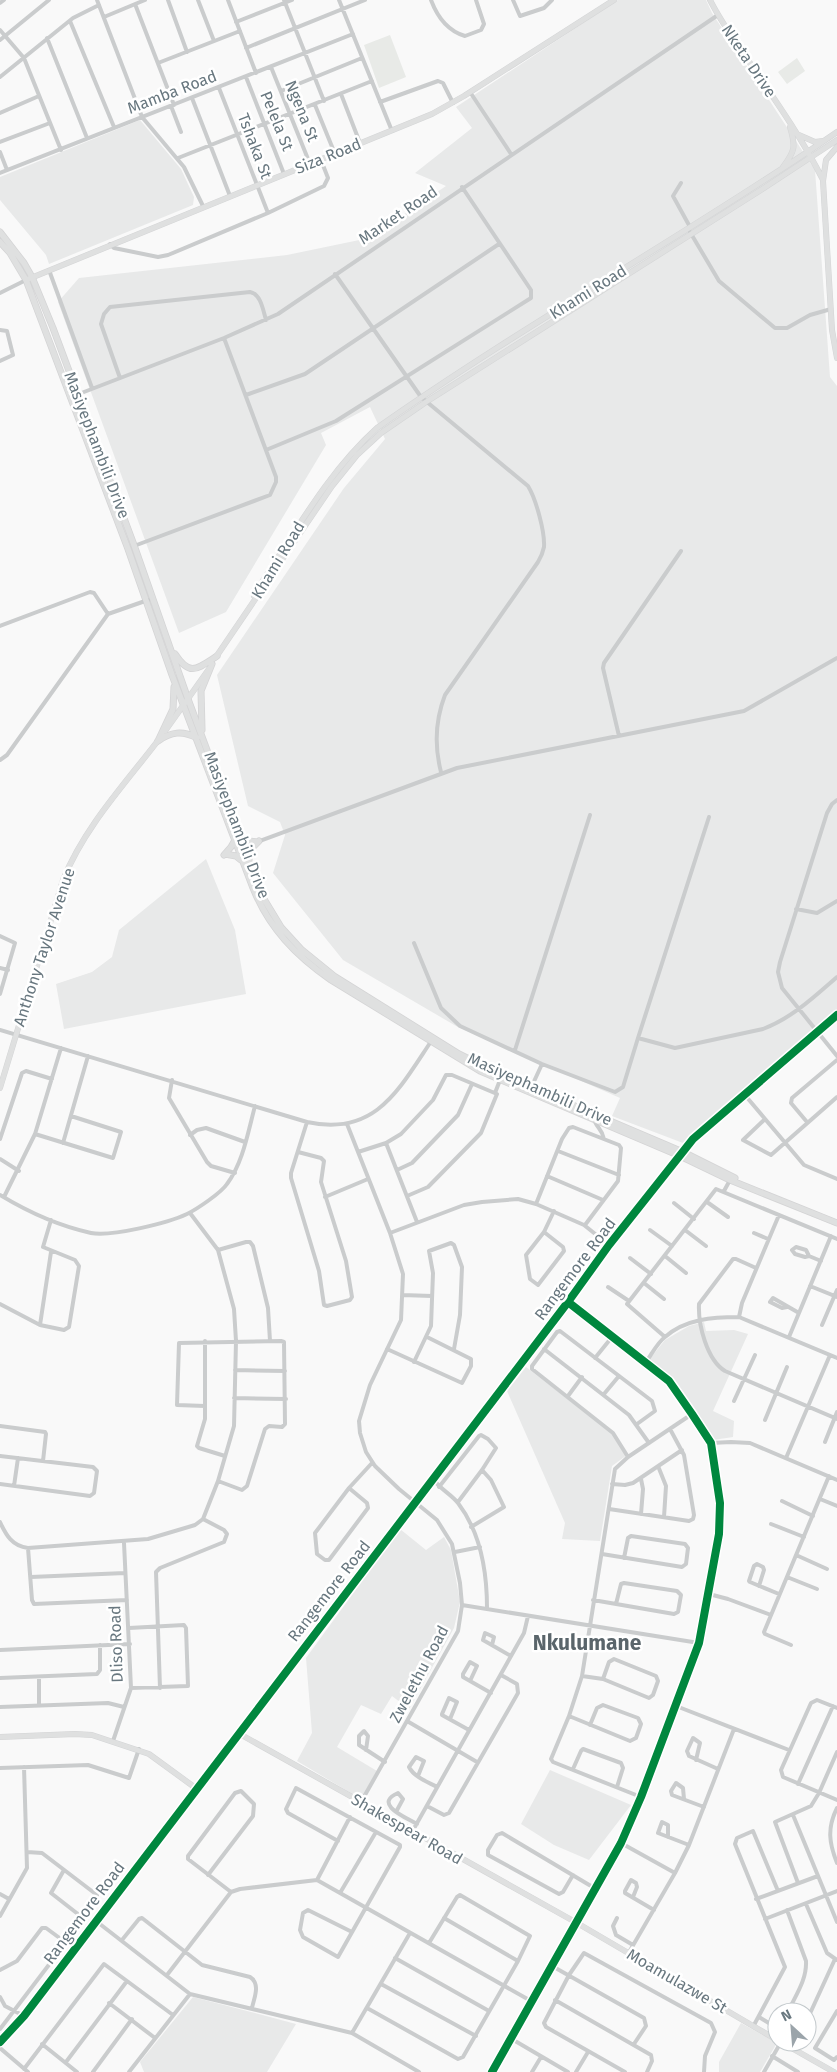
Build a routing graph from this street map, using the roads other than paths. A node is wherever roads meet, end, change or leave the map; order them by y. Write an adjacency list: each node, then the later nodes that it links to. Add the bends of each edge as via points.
1 (4, 0): 18 (street)
2 (50, 0): 29 (street)
3 (145, 0): 19 (street)
4 (168, 0): 34 (street)
5 (198, 0): 32 (street)
6 (228, 0): 24 (street)
7 (292, 0): 16 (street)
8 (339, 0): 20 (street)
9 (365, 0): 20 (street)
10 (431, 0): 11 (street, via 443,21 465,36 481,30 484,24)
11 (476, 0)
12 (513, 0): 13 (street, via 520,16 544,8)
13 (552, 0)
14 (614, 0): 47 (street, Siza Road)
15 (710, 0): 21 (street, Nketa Drive)
16 (284, 1): 24 (street); 25 (street)
17 (98, 2): 22 (street); 23 (street)
18 (0, 3)
19 (135, 4): 22 (street); 38 (street)
20 (342, 8): 25 (street); 28 (street)
21 (718, 15): 59 (street, Nketa Drive); 78 (street, Market Road)
22 (104, 16): 58 (street)
23 (70, 21): 30 (street); 62 (street)
24 (236, 22): 27 (street)
25 (295, 28): 33 (street); 35 (street)
26 (0, 30): 29 (street)
27 (240, 31): 32 (street); 33 (street)
28 (353, 34): 35 (street, Mamba Road); 37 (street)
29 (5, 36): 31 (street); 36 (street)
30 (47, 38): 36 (street); 68 (street)
31 (0, 40)
32 (214, 41): 34 (street)
33 (246, 48): 40 (street)
34 (187, 52): 38 (street)
35 (305, 53): 39 (street, Mamba Road); 43 (street)
36 (24, 58): 41 (street); 49 (street)
37 (362, 58): 43 (street); 44 (street)
38 (158, 63): 54 (street)
39 (271, 67): 40 (street, Mamba Road); 46 (street, Ngena St)
40 (256, 73): 42 (street, Mamba Road)
41 (0, 77)
42 (246, 77): 45 (street, Mamba Road); 61 (street, Pelela St)
43 (315, 78): 46 (street); 51 (street)
44 (372, 81): 48 (street); 52 (street)
45 (219, 88): 50 (street, Mamba Road); 67 (street, Tshaka St)
46 (281, 92): 57 (street, Ngena St)
47 (470, 92): 53 (street, Siza Road); 78 (street)
48 (341, 94): 51 (street); 72 (street)
49 (40, 96): 56 (street); 60 (street)
50 (192, 98): 54 (street, Mamba Road); 73 (street)
51 (324, 101): 55 (street)
52 (380, 102): 53 (street, via 438,80 443,83); 63 (street)
53 (453, 103): 63 (street, Siza Road)
54 (173, 105): 58 (street, Mamba Road); 64 (street)
55 (315, 105): 57 (street); 77 (street)
56 (0, 113)
57 (290, 114): 61 (street); 82 (street, Ngena St)
58 (142, 117): 62 (street, Mamba Road); 80 (street)
59 (789, 122): 66 (street, Nketa Drive); 84 (street, via 794,150)
60 (50, 123): 71 (street); 75 (street)
61 (265, 125): 67 (street); 86 (street, Pelela St)
62 (114, 127): 68 (street, Mamba Road)
63 (392, 131): 72 (street, Siza Road)
64 (181, 132)
65 (837, 132): 70 (street, Khami Road)
66 (796, 133): 70 (street, via 815,142); 79 (street, Nketa Drive)
67 (237, 136): 73 (street); 89 (street, Tshaka St)
68 (87, 138): 75 (street, Mamba Road)
69 (837, 140): 79 (street, Khami Road)
70 (825, 141): 79 (street, Khami Road)
71 (0, 142)
72 (360, 143): 77 (street, Siza Road)
73 (211, 146): 80 (street); 91 (street)
74 (837, 147): 87 (street, via 826,160)
75 (61, 150): 83 (street, Mamba Road)
76 (0, 152): 83 (street)
77 (335, 154): 81 (street, Siza Road)
78 (511, 154): 90 (street, Market Road)
79 (810, 155): 84 (street, Khami Road); 87 (street, Nketa Drive); 94 (street, Khami Road)
80 (178, 158): 92 (street)
81 (321, 160): 82 (street, Siza Road); 93 (street, via 328,178 326,184)
82 (310, 164): 86 (street, Siza Road)
83 (7, 170): 85 (street, Mamba Road)
84 (780, 172): 94 (street, Khami Road)
85 (0, 173)
86 (284, 174): 89 (street, Siza Road)
87 (823, 181): 103 (street)
88 (682, 183): 94 (street, via 673,196)
89 (256, 185): 91 (street, Siza Road); 93 (street, Tshaka St)
90 (462, 187): 98 (street); 100 (street, Market Road)
91 (230, 196): 92 (street, Siza Road)
92 (203, 206): 97 (street, Siza Road)
93 (268, 213): 97 (street, via 158,257 114,248)
94 (690, 230): 103 (street, via 719,281 775,328 787,328 810,315); 115 (street, Khami Road)
95 (0, 232): 101 (main road, Masiyephambili Drive, via 24,263)
96 (0, 242): 101 (main road, Masiyephambili Drive)
97 (110, 244): 99 (street, Siza Road)
98 (499, 244): 105 (street); 110 (street, via 531,290 531,298)
99 (49, 270): 101 (street, Siza Road); 112 (street)
100 (335, 274): 104 (street, Market Road); 105 (street)
101 (29, 278): 102 (street); 114 (main road, Masiyephambili Drive)
102 (0, 293)
103 (831, 310): 108 (street)
104 (266, 320): 107 (street, Market Road); 111 (street, via 258,297 250,292 110,307 101,324)
105 (373, 329): 110 (street); 113 (street, via 305,374)
106 (0, 330): 109 (street, via 6,331 14,352)
107 (224, 338): 111 (street, Market Road); 113 (street)
108 (837, 358)
109 (0, 361)
110 (406, 376): 115 (street); 116 (street, via 327,426)
111 (120, 378): 112 (street, Market Road)
112 (92, 388): 114 (street, Market Road)
113 (246, 394): 116 (street)
114 (74, 396): 117 (main road, Masiyephambili Drive)
115 (424, 399): 123 (street, Khami Road, via 377,428 340,465); 133 (street, via 528,486 544,544 538,562 445,695 436,742)
116 (266, 450): 117 (street, via 276,477 270,495)
117 (131, 547): 119 (main road, Masiyephambili Drive)
118 (681, 551): 129 (street, via 604,663)
119 (149, 599): 120 (street); 122 (main road, Masiyephambili Drive); 126 (main road, Masiyephambili Drive)
120 (108, 614): 121 (street, via 99,597 90,592); 132 (street, via 8,755)
121 (0, 626)
122 (170, 646): 123 (main road, via 187,668 197,668); 127 (main road, Masiyephambili Drive)
123 (217, 656): 125 (street, Khami Road)
124 (837, 658): 129 (street, via 744,711)
125 (212, 664): 127 (street, Anthony Taylor Avenue); 130 (main road, via 201,692)
126 (172, 675): 128 (main road, Masiyephambili Drive); 131 (main road, via 173,709)
127 (188, 699): 128 (street, Anthony Taylor Avenue); 130 (main road, Masiyephambili Drive)
128 (184, 705): 130 (main road, Masiyephambili Drive); 131 (street, Anthony Taylor Avenue)
129 (619, 736): 133 (street)
130 (200, 738): 131 (main road, via 180,732); 137 (main road, Masiyephambili Drive)
131 (158, 741): 153 (street, Anthony Taylor Avenue, via 106,807 70,864)
132 (0, 760)
133 (441, 772): 138 (street)
134 (837, 800): 142 (street, via 829,808)
135 (590, 815): 157 (street)
136 (709, 817): 154 (street)
137 (237, 838): 138 (main road); 139 (main road, Masiyephambili Drive); 140 (main road, via 224,855)
138 (258, 841): 139 (street); 140 (main road)
139 (241, 848): 140 (main road, Masiyephambili Drive)
140 (246, 861): 155 (main road, Masiyephambili Drive, via 262,908 298,955 332,980)
141 (837, 901): 142 (street, via 817,913)
142 (796, 909): 149 (street, via 778,972 782,988)
143 (0, 936): 146 (street, via 16,943)
144 (414, 943): 157 (street, via 437,1002 445,1013 460,1026)
145 (0, 968): 146 (street)
146 (8, 970): 148 (street)
147 (837, 977): 149 (street)
148 (0, 994)
149 (798, 1010): 152 (street); 154 (street, via 763,1029 680,1048)
150 (837, 1015): 152 (street, Rangemore Road)
151 (0, 1030): 153 (street)
152 (817, 1032): 159 (street); 168 (street, Rangemore Road)
153 (16, 1034): 156 (street); 165 (street, Anthony Taylor Avenue)
154 (638, 1038): 160 (street, via 623,1087 617,1091)
155 (432, 1040): 163 (main road, Masiyephambili Drive); 166 (main road, Masiyephambili Drive); 176 (street, via 382,1108)
156 (61, 1048): 158 (street); 161 (street)
157 (515, 1050): 160 (street)
158 (88, 1056): 162 (street); 171 (street)
159 (837, 1058): 175 (street, via 792,1098 791,1103)
160 (542, 1064): 166 (street)
161 (52, 1079): 177 (street); 179 (street, via 26,1071 22,1073)
162 (172, 1080): 170 (street); 178 (street, via 169,1098)
163 (500, 1080): 166 (main road, Masiyephambili Drive); 167 (street)
164 (472, 1084): 167 (street); 183 (street, via 446,1075 433,1100 401,1134); 190 (street, via 458,1115 412,1163)
165 (0, 1088)
166 (530, 1089): 172 (main road, Masiyephambili Drive); 188 (main road, Masiyephambili Drive)
167 (495, 1093): 202 (street, via 498,1095 480,1133 428,1187)
168 (744, 1094): 173 (street); 188 (street, Rangemore Road, via 698,1134)
169 (837, 1097): 175 (street)
170 (255, 1106): 174 (street); 181 (street)
171 (71, 1116): 182 (street); 182 (street, via 121,1132 115,1156 110,1158)
172 (594, 1118): 180 (street); 188 (main road, Masiyephambili Drive)
173 (764, 1120): 184 (street); 184 (street, via 743,1138 744,1142 772,1155)
174 (307, 1122): 176 (street); 186 (street)
175 (807, 1122): 184 (street)
176 (347, 1124): 187 (street)
177 (35, 1134): 182 (street); 191 (street)
178 (190, 1135): 181 (street, via 206,1128); 192 (street, via 208,1164)
179 (0, 1139)
180 (604, 1139): 185 (street, via 571,1127); 193 (street, via 621,1147)
181 (245, 1142): 192 (street)
182 (63, 1143)
183 (386, 1143): 187 (street); 190 (street)
184 (784, 1143): 196 (street, via 804,1165)
185 (558, 1151): 193 (street); 194 (street)
186 (298, 1152): 201 (street, via 323,1159 321,1182); 201 (street, via 291,1178 318,1271 324,1305 327,1306 352,1297 346,1260)
187 (358, 1152): 195 (street)
188 (681, 1154): 197 (main road, Masiyephambili Drive); 198 (main road, Masiyephambili Drive); 224 (street, Rangemore Road)
189 (0, 1159): 191 (street)
190 (397, 1170): 202 (street)
191 (19, 1171): 200 (street)
192 (234, 1173): 208 (street, via 226,1186)
193 (619, 1175): 203 (street)
194 (547, 1176): 203 (street); 206 (street)
195 (368, 1179): 201 (street); 220 (street)
196 (837, 1179)
197 (730, 1180): 198 (main road, Masiyephambili Drive); 199 (street)
198 (741, 1182): 214 (main road, Masiyephambili Drive)
199 (724, 1191): 204 (street, via 716,1189); 209 (street)
200 (2, 1196): 212 (street)
201 (325, 1196)
202 (407, 1196): 213 (street)
203 (604, 1200): 215 (street)
204 (707, 1202): 210 (street); 211 (street)
205 (674, 1203): 211 (street)
206 (536, 1204): 207 (street); 213 (street, via 518,1199 482,1202)
207 (554, 1211): 215 (street); 218 (street)
208 (190, 1213): 212 (street, via 102,1234); 227 (street)
209 (779, 1215): 221 (street); 222 (street)
210 (728, 1217)
211 (694, 1219): 217 (street)
212 (51, 1220): 228 (street, via 42,1248)
213 (417, 1222): 220 (street)
214 (837, 1223)
215 (585, 1225): 224 (street)
216 (650, 1230): 225 (street)
217 (685, 1230): 225 (street); 226 (street)
218 (544, 1232): 218 (street, via 526,1256 530,1279 538,1285 564,1251)
219 (754, 1232): 222 (street)
220 (390, 1233): 240 (street, via 402,1272)
221 (831, 1236): 223 (street); 232 (street)
222 (768, 1239): 233 (street)
223 (837, 1239)
224 (609, 1246): 245 (street, Rangemore Road)
225 (672, 1246): 229 (street)
226 (706, 1246)
227 (218, 1250): 257 (street, via 234,1309); 258 (street, via 246,1242 253,1246 268,1308)
228 (50, 1252): 251 (street); 251 (street, via 75,1260 79,1266 69,1327 64,1330)
229 (665, 1256): 234 (street); 235 (street)
230 (809, 1256): 232 (street)
231 (630, 1258): 235 (street)
232 (821, 1261): 237 (street)
233 (756, 1268): 249 (street); 250 (street, via 734,1259 699,1304)
234 (686, 1273)
235 (651, 1274): 236 (street)
236 (644, 1284): 243 (street); 244 (street)
237 (810, 1286): 242 (street); 248 (street)
238 (608, 1287): 244 (street)
239 (837, 1290): 242 (street)
240 (402, 1295): 241 (street); 260 (street, via 401,1320)
241 (432, 1296): 254 (street, via 431,1326); 261 (street, via 433,1273 429,1251 452,1243 462,1266 460,1315)
242 (836, 1296): 252 (street)
243 (664, 1299)
244 (629, 1301): 256 (street, via 628,1305)
245 (568, 1302): 255 (street); 304 (street, Rangemore Road)
246 (0, 1304): 251 (street)
247 (787, 1307): 248 (street)
248 (798, 1313): 253 (street)
249 (739, 1317): 250 (street); 253 (street)
250 (701, 1319): 256 (street); 274 (street, via 707,1348 716,1366)
251 (40, 1325)
252 (822, 1325)
253 (789, 1336): 264 (street)
254 (427, 1337): 261 (street); 267 (street)
255 (612, 1337): 265 (street); 268 (street)
256 (664, 1337): 268 (street)
257 (236, 1341): 258 (street); 259 (street); 270 (street)
258 (270, 1341): 271 (street, via 284,1342)
259 (205, 1342): 281 (street); 281 (street, via 182,1341 178,1345 176,1402 179,1406)
260 (387, 1349): 267 (street); 300 (street, via 370,1385 359,1420 364,1448)
261 (454, 1349): 267 (street, via 471,1360 462,1383)
262 (544, 1349): 265 (street, via 560,1331); 273 (street); 277 (street, via 532,1369)
263 (755, 1355): 274 (street)
264 (830, 1355): 266 (street); 282 (street)
265 (595, 1358): 272 (street)
266 (837, 1358)
267 (414, 1362)
268 (646, 1362): 284 (street, via 671,1384)
269 (787, 1367): 275 (street)
270 (235, 1370): 271 (street); 278 (street)
271 (285, 1371): 279 (street)
272 (619, 1376): 276 (street); 287 (street, via 653,1404 654,1412)
273 (582, 1377): 276 (street); 277 (street)
274 (744, 1380): 275 (street); 280 (street)
275 (776, 1393): 282 (street); 286 (street)
276 (604, 1394): 287 (street)
277 (568, 1396): 296 (street, via 613,1433)
278 (234, 1398): 279 (street); 295 (street, via 234,1426)
279 (286, 1399): 307 (street, via 285,1424 265,1429 247,1486 242,1490)
280 (734, 1401)
281 (205, 1406): 295 (street, via 205,1419 197,1446)
282 (808, 1407): 285 (street); 298 (street)
283 (837, 1412): 285 (street)
284 (692, 1414): 289 (street); 292 (street)
285 (836, 1418): 290 (street)
286 (764, 1420)
287 (637, 1424): 291 (street)
288 (0, 1426): 299 (street, via 45,1432)
289 (670, 1429): 291 (street); 293 (street)
290 (824, 1442)
291 (649, 1443): 296 (street)
292 (710, 1443): 298 (street, via 750,1443); 340 (street, via 720,1510)
293 (682, 1450): 301 (street); 321 (street, via 694,1516 689,1521)
294 (0, 1456): 297 (street)
295 (225, 1456): 307 (street)
296 (628, 1457): 309 (street, via 616,1468)
297 (18, 1458): 299 (street); 310 (street)
298 (786, 1458): 303 (street)
299 (43, 1461): 310 (street, via 96,1468 94,1493 90,1496)
300 (372, 1463): 312 (street); 315 (street, Zwelethu Road)
301 (658, 1466): 305 (street); 321 (street, via 666,1486)
302 (482, 1470): 311 (street, via 496,1448 482,1435); 316 (street); 325 (street, via 491,1480 504,1507)
303 (829, 1476): 306 (street); 313 (street)
304 (433, 1479): 311 (street); 315 (street, Rangemore Road)
305 (641, 1479): 309 (street, via 629,1484); 319 (street)
306 (837, 1480)
307 (218, 1481): 322 (street)
308 (0, 1484): 310 (street)
309 (612, 1484): 318 (street)
310 (14, 1486)
311 (439, 1487): 316 (street)
312 (349, 1488): 312 (street, via 314,1534 317,1554 325,1560 329,1560 368,1508)
313 (820, 1499): 317 (street); 320 (street)
314 (782, 1500): 320 (street)
315 (415, 1502): 330 (street, Zwelethu Road, via 438,1521); 379 (street, Rangemore Road)
316 (458, 1502): 325 (street)
317 (837, 1506)
318 (609, 1509): 319 (street); 331 (street)
319 (641, 1514): 321 (street)
320 (813, 1516): 326 (street)
321 (664, 1517)
322 (202, 1519): 327 (street, via 195,1525 153,1538); 349 (street, via 224,1530 226,1540 221,1545 157,1571)
323 (0, 1522): 329 (street, via 13,1543)
324 (771, 1524): 326 (street)
325 (471, 1527): 328 (street)
326 (804, 1538): 332 (street)
327 (124, 1542): 329 (street); 335 (street, Dliso Road)
328 (480, 1547): 330 (street); 346 (street, via 487,1585)
329 (28, 1548): 337 (street)
330 (455, 1552): 345 (street, Zwelethu Road)
331 (602, 1554): 333 (street); 343 (street)
332 (796, 1555): 334 (street); 336 (street)
333 (624, 1558): 333 (street, via 682,1567 686,1564 688,1548 685,1544 632,1536 628,1538)
334 (827, 1569)
335 (125, 1572): 337 (street); 342 (street, Dliso Road)
336 (787, 1576): 339 (street); 341 (street)
337 (31, 1577): 342 (street, via 32,1600 36,1605)
338 (759, 1586): 338 (street, via 764,1570 757,1564 748,1579); 341 (street)
339 (817, 1590)
340 (708, 1594): 347 (street); 352 (street)
341 (779, 1594): 347 (street)
342 (127, 1600): 351 (street, Dliso Road)
343 (593, 1600): 344 (street); 350 (street)
344 (616, 1604): 344 (street, via 676,1614 681,1594 624,1583)
345 (462, 1605): 346 (street); 375 (street, Zwelethu Road, via 458,1631)
346 (487, 1608): 348 (street)
347 (771, 1615): 356 (street, via 764,1633)
348 (528, 1616): 350 (street); 358 (street, via 525,1631)
349 (157, 1626): 351 (street); 366 (street); 366 (street, via 182,1625 186,1628 188,1686)
350 (589, 1626): 352 (street); 360 (street)
351 (129, 1628): 353 (street, Dliso Road)
352 (699, 1643): 369 (street)
353 (130, 1644): 354 (street); 365 (street, Dliso Road)
354 (100, 1645): 357 (street); 361 (street, via 98,1673)
355 (492, 1645): 358 (street)
356 (791, 1645)
357 (0, 1650)
358 (512, 1656): 359 (street)
359 (501, 1675): 367 (street); 389 (street, via 518,1684 518,1692)
360 (582, 1676): 363 (street); 373 (street)
361 (38, 1677): 362 (street); 368 (street)
362 (0, 1678)
363 (603, 1679): 363 (street, via 649,1698 658,1681 656,1676 614,1659 609,1662)
364 (470, 1681): 364 (street, via 462,1675 470,1662 477,1666); 367 (street)
365 (131, 1688): 366 (street); 371 (street, Dliso Road)
366 (160, 1688)
367 (491, 1693): 378 (street)
368 (39, 1705): 370 (street); 371 (street, via 108,1703)
369 (676, 1706): 377 (street); 400 (street)
370 (0, 1707)
371 (124, 1707): 381 (street, Dliso Road)
372 (835, 1707): 384 (street, via 817,1700 811,1703); 395 (street)
373 (569, 1716): 376 (street); 393 (street, via 552,1759)
374 (450, 1719): 374 (street, via 441,1712 448,1698 456,1702); 378 (street)
375 (407, 1722): 385 (street); 388 (street, Zwelethu Road)
376 (590, 1726): 376 (street, via 630,1741 636,1738 641,1724 638,1718 603,1705 597,1708)
377 (734, 1729): 384 (street); 392 (street)
378 (469, 1730): 385 (street)
379 (238, 1734): 398 (street, Rangemore Road); 403 (street, Shakespear Road)
380 (0, 1737): 381 (street, via 81,1734)
381 (113, 1741): 382 (street)
382 (139, 1749): 390 (street, via 129,1778 88,1765); 398 (street, via 154,1756)
383 (366, 1750): 383 (street, via 358,1742 360,1733 364,1731 368,1736); 388 (street)
384 (790, 1750): 395 (street, via 782,1774)
385 (458, 1751): 389 (street); 396 (street)
386 (837, 1752): 399 (street)
387 (696, 1760): 387 (street, via 688,1754 694,1738 700,1743); 392 (street)
388 (385, 1762): 403 (street, Zwelethu Road)
389 (477, 1762): 404 (street, via 449,1814 444,1815)
390 (24, 1767): 391 (street); 417 (street)
391 (0, 1768)
392 (718, 1769): 405 (street)
393 (573, 1770): 397 (street); 397 (street, via 581,1751 595,1752 622,1765)
394 (418, 1776): 394 (street, via 409,1768 416,1757 424,1761); 396 (street)
395 (798, 1784): 399 (street)
396 (437, 1787): 404 (street)
397 (617, 1787): 400 (street)
398 (197, 1789): 441 (street, Rangemore Road)
399 (819, 1793): 402 (street); 408 (street, via 811,1806)
400 (641, 1797): 415 (street)
401 (684, 1799): 405 (street)
402 (837, 1800)
403 (361, 1802): 412 (street, Shakespear Road)
404 (428, 1806): 410 (street)
405 (704, 1807): 416 (street)
406 (837, 1808): 418 (street, via 829,1836)
407 (396, 1812): 407 (street, via 389,1803 398,1793 403,1799); 410 (street)
408 (793, 1815): 423 (street); 425 (street, via 775,1822)
409 (350, 1817): 411 (street); 414 (street); 414 (street, via 298,1788 286,1809)
410 (417, 1824): 412 (street)
411 (376, 1832): 430 (street); 438 (street, via 399,1844 400,1848)
412 (412, 1832): 448 (street, Shakespear Road)
413 (668, 1838): 416 (street)
414 (338, 1842): 424 (street)
415 (621, 1843): 420 (street); 426 (street)
416 (689, 1844): 420 (street)
417 (28, 1852): 419 (street, via 40,1852); 434 (street, via 26,1871)
418 (837, 1863)
419 (64, 1870): 436 (street, via 97,1895); 436 (street, via 51,1895 82,1918)
420 (675, 1874): 439 (street)
421 (208, 1875): 421 (street, via 188,1856 235,1793 241,1791 254,1804 253,1816); 428 (street)
422 (573, 1875): 422 (street, via 502,1834 497,1835 488,1850 488,1855 559,1894); 426 (street)
423 (818, 1876): 425 (street); 432 (street)
424 (317, 1880): 428 (street); 430 (street)
425 (798, 1883): 427 (street)
426 (596, 1889): 448 (street)
427 (778, 1891): 435 (street); 435 (street, via 753,1831 737,1838 735,1844)
428 (231, 1892): 454 (street)
429 (837, 1892): 432 (street)
430 (340, 1893): 438 (street)
431 (0, 1894): 434 (street)
432 (827, 1896): 437 (street); 447 (street)
433 (633, 1897): 439 (street)
434 (9, 1899): 442 (street)
435 (756, 1899): 445 (street)
436 (97, 1902): 441 (street)
437 (806, 1904): 440 (street); 457 (street, via 827,1953)
438 (366, 1908): 449 (street); 450 (street)
439 (654, 1910): 453 (street)
440 (787, 1910): 445 (street); 470 (street, via 806,1961 804,1977)
441 (102, 1912): 446 (street, Rangemore Road)
442 (0, 1916)
443 (444, 1918): 452 (street); 458 (street); 458 (street, via 460,1895 528,1933 530,1938)
444 (617, 1918): 453 (street, via 613,1926 615,1933)
445 (765, 1919): 480 (street, via 785,1967)
446 (96, 1921): 451 (street); 478 (street, Rangemore Road)
447 (837, 1922)
448 (577, 1923): 455 (street, Moamulazwe St); 459 (street)
449 (352, 1932): 449 (street, via 336,1958 303,1937 300,1930 303,1914 308,1910)
450 (410, 1933): 452 (street); 456 (street)
451 (122, 1940): 454 (street, via 142,1918); 462 (street)
452 (429, 1943): 465 (street)
453 (633, 1945): 455 (street)
454 (186, 1951): 462 (street); 473 (street, via 206,1966 255,1980)
455 (628, 1954): 483 (street, Moamulazwe St)
456 (395, 1958): 464 (street); 475 (street)
457 (836, 1960): 471 (street)
458 (518, 1961): 465 (street)
459 (552, 1966): 461 (street); 469 (street)
460 (0, 1970): 477 (street, via 17,1961 42,1928 65,1942)
461 (569, 1975): 468 (street); 492 (street, via 644,2018 646,2026); 513 (street, via 582,1955 587,1953 711,2023 715,2032 705,2056)
462 (167, 1976): 466 (street)
463 (127, 1981): 472 (street); 479 (street); 491 (street, via 103,1965)
464 (381, 1984): 474 (street); 487 (street)
465 (504, 1985): 469 (street); 475 (street)
466 (190, 1994): 473 (street); 479 (street)
467 (0, 1997): 477 (street, via 4,2005)
468 (555, 2000): 492 (street); 494 (street, via 544,2021 546,2026)
469 (531, 2001): 489 (street)
470 (793, 2002)
471 (816, 2002)
472 (109, 2003): 481 (street); 500 (street)
473 (252, 2008): 485 (street)
474 (367, 2008): 485 (street); 487 (street, via 458,2060 464,2057)
475 (488, 2011): 487 (street)
476 (837, 2011): 499 (street, via 815,2048 834,2060)
477 (14, 2012): 478 (street); 484 (street)
478 (24, 2016): 490 (street, Rangemore Road)
479 (173, 2016): 488 (street)
480 (759, 2017): 482 (street); 483 (street)
481 (132, 2020): 488 (street); 504 (street)
482 (767, 2022)
483 (754, 2026): 486 (street, Moamulazwe St)
484 (0, 2029)
485 (352, 2033): 506 (street)
486 (767, 2034)
487 (476, 2036)
488 (155, 2038): 505 (street)
489 (510, 2038): 498 (street); 507 (street)
490 (0, 2042)
491 (42, 2044): 500 (street); 501 (street)
492 (634, 2044): 512 (street, via 651,2055)
493 (0, 2048): 501 (street)
494 (588, 2052): 510 (street); 511 (street)
495 (775, 2052): 497 (street)
496 (799, 2052): 516 (street)
497 (772, 2056): 514 (street); 515 (street)
498 (541, 2057): 508 (street); 509 (street)
499 (837, 2058)
500 (66, 2062): 503 (street)
501 (24, 2069): 502 (street)
502 (28, 2072)
503 (77, 2072)
504 (92, 2072)
505 (129, 2072)
506 (419, 2072)
507 (492, 2072)
508 (532, 2072)
509 (568, 2072)
510 (576, 2072)
511 (625, 2072)
512 (648, 2072)
513 (704, 2072)
514 (764, 2072)
515 (797, 2072)
516 (834, 2072)

